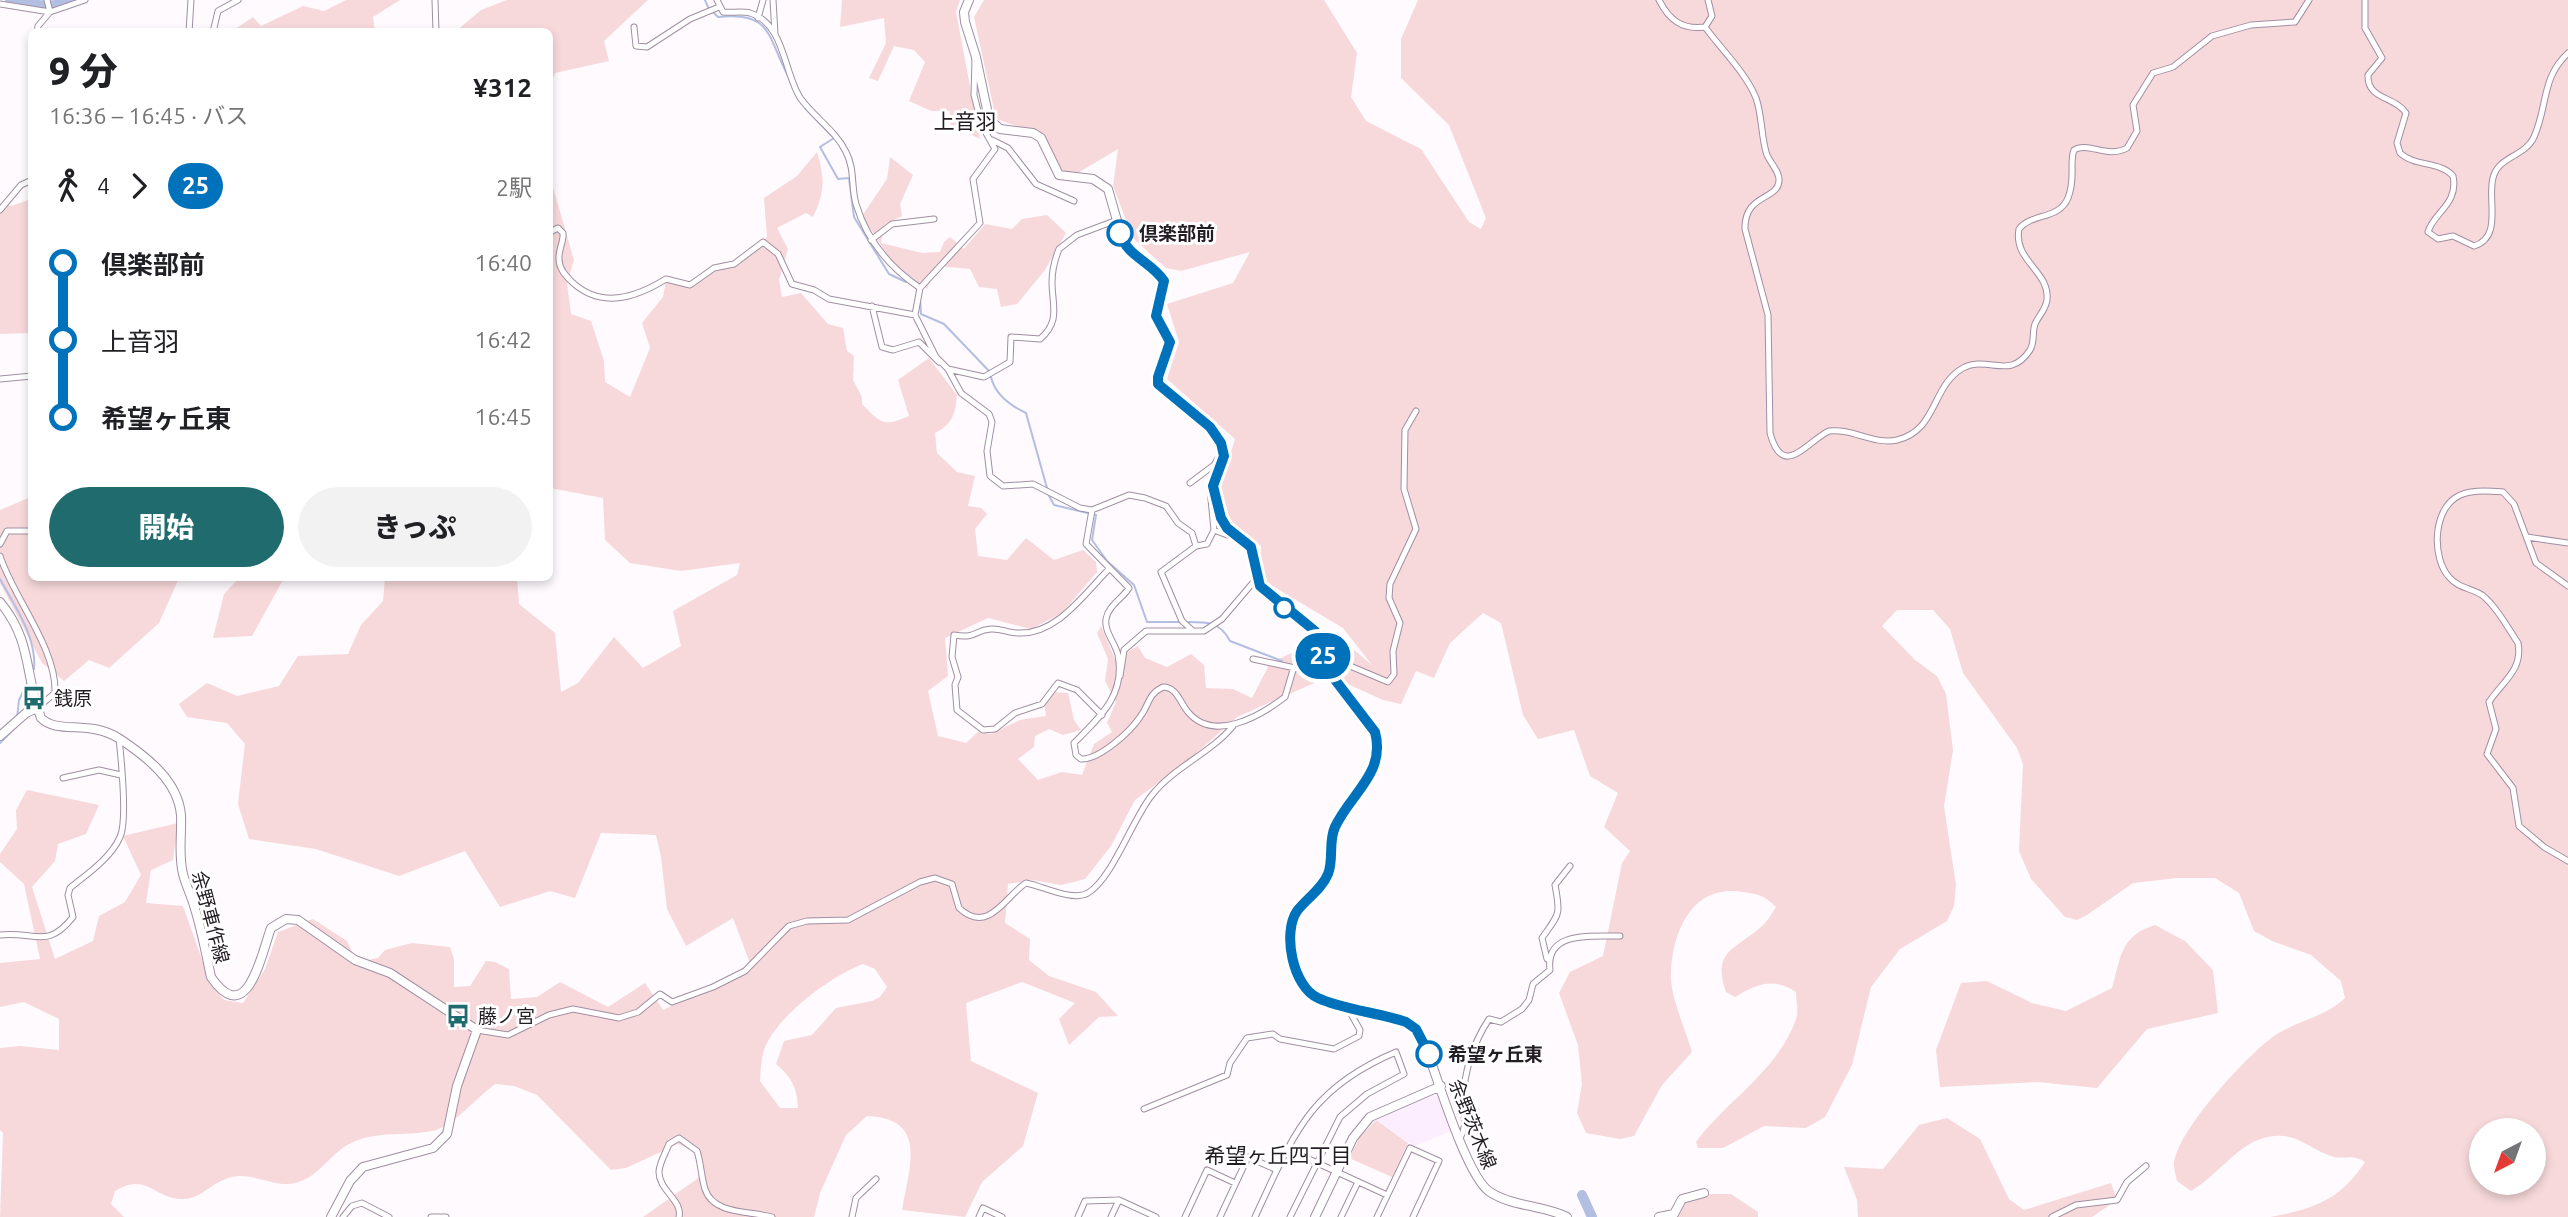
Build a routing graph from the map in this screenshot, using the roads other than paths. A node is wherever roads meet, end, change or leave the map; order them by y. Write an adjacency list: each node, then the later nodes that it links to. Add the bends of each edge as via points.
1 (47, 0): 15 (street)
2 (85, 0): 15 (street)
3 (191, 0): 20 (street)
4 (238, 0): 21 (street, via 218,11)
5 (435, 0): 22 (street)
6 (763, 0): 16 (street)
7 (773, 0): 23 (street)
8 (969, 0): 25 (main road, via 965,22)
9 (1659, 0): 18 (street, via 1666,15 1683,27)
10 (1709, 0): 18 (street, via 1712,16)
11 (2309, 0): 18 (street, via 2295,22 2251,25 2212,36 2173,67 2153,73 2133,105 2137,131 2127,148 2113,153 2086,147 2074,150 2074,178 2066,202 2019,229 2021,255 2044,283 2047,301 2034,326 2032,348 2017,363 1995,368 1983,363 1961,369 1943,389 1925,424 1903,438 1884,441 1829,430 1793,457 1773,445 1770,433 1768,316 1744,215 1780,182 1766,153 1755,95)
12 (2365, 0): 24 (street, via 2365,29 2382,58 2368,75 2369,87 2406,113 2397,148 2403,157 2445,169 2453,176 2448,203 2429,227 2428,232 2438,239 2453,236 2474,246 2489,234 2494,174 2534,139 2550,73)
13 (718, 3): 16 (street, via 723,12 750,13); 17 (street, via 647,47 636,46)
14 (0, 4): 15 (street)
15 (50, 12): 19 (street)
16 (758, 18): 23 (street)
17 (634, 27)
18 (1705, 27)
19 (38, 28)
20 (189, 28)
21 (214, 28)
22 (436, 28)
23 (775, 34): 33 (street, via 799,96 848,155 856,204)
24 (2568, 53)
25 (976, 57): 26 (street, via 974,95 982,126); 31 (main road, via 993,126 1041,138 1059,175 1102,183 1111,194)
26 (992, 139): 28 (street, via 1008,148 1037,184); 34 (street, via 994,151 973,179 980,223)
27 (28, 182): 29 (street)
28 (1074, 201)
29 (0, 210)
30 (934, 219): 33 (street, via 892,224)
31 (1117, 220): 38 (street, via 1077,235 1059,249 1052,282 1056,307 1048,332 1040,339 1011,337 1010,362 984,377); 42 (main road, via 1124,245 1164,281 1156,316 1170,342 1158,384 1210,427)
32 (553, 230): 35 (street, via 558,228 564,236 559,259 564,274 596,299 648,290 666,279 690,285 713,268 734,264 763,242 778,254 792,284 829,299)
33 (871, 240): 34 (street, via 894,271)
34 (920, 288): 36 (street)
35 (872, 306): 36 (street); 37 (street, via 882,347 893,350 919,342)
36 (915, 315): 37 (street)
37 (942, 363): 38 (street)
38 (948, 369): 45 (street, via 961,393 989,414 992,429 987,451 990,476 996,482 1010,487 1033,484)
39 (28, 376): 40 (street)
40 (0, 379)
41 (1416, 411): 60 (street, via 1405,430 1404,489 1416,529 1390,584 1400,623 1393,652 1394,674 1388,682 1381,682 1343,663)
42 (1224, 452): 43 (street); 44 (main road)
43 (1190, 483)
44 (1213, 486): 46 (street); 52 (main road, via 1223,524)
45 (1093, 510): 51 (street, via 1129,495 1145,498 1166,506 1192,533); 54 (street, via 1086,544)
46 (1214, 530): 51 (street, via 1207,544); 52 (street)
47 (28, 531): 50 (street, via 7,531)
48 (2527, 537): 49 (street); 56 (street, via 2536,563); 70 (street, via 2511,497 2479,491 2456,497 2447,506 2437,536 2447,576 2488,601 2518,643 2515,670 2488,702 2496,729 2487,754 2513,788 2519,825)
49 (2568, 543)
50 (0, 544)
51 (1196, 547): 58 (street, via 1161,572 1182,621)
52 (1253, 551): 55 (main road)
53 (0, 556): 63 (street, via 45,649 55,686 55,693)
54 (1109, 569): 62 (street, via 1129,586 1106,623 1118,653); 64 (street, via 1069,611 1043,629 1019,633 990,629 970,638 954,635 952,657 958,677 957,709 983,730 995,729 1015,713 1042,704 1058,684 1077,690)
55 (1257, 578): 58 (street, via 1216,624 1204,631); 60 (main road, 余野茨木線, via 1266,593 1315,631)
56 (2568, 586)
57 (0, 602): 63 (main road, via 24,643)
58 (1192, 630): 62 (street, via 1146,631 1124,650 1124,666)
59 (1253, 659): 61 (street)
60 (1324, 661): 61 (street, via 1303,662); 75 (main road, 余野茨木線, via 1375,732 1378,755 1336,826 1328,875 1298,911 1291,938 1303,984 1317,998)
61 (1295, 668): 65 (street, via 1285,697)
62 (1116, 685): 64 (street, via 1113,701)
63 (37, 708): 66 (main road); 67 (main road, 余野車作線, via 47,725 99,727)
64 (1102, 715): 65 (street, via 1074,743 1081,759 1092,758 1120,737 1140,719 1149,695 1163,687 1173,690 1187,711 1206,726)
65 (1233, 725): 76 (street, via 1153,793 1101,880 1089,892 1079,895 1026,883 1002,908 973,916 959,908 952,884 935,878 920,881 848,920 789,926 745,971 672,1002 660,994 638,1012 619,1018 573,1009 508,1035)
66 (0, 736)
67 (119, 738): 68 (street); 76 (main road, 余野車作線, via 175,791 181,814 180,863 216,984 232,994 241,992 257,976 271,928 286,919 298,919 355,960 390,973)
68 (121, 775): 69 (street, via 99,771); 72 (street, via 120,839 70,888 74,912 67,924 54,936 43,938)
69 (63, 778)
70 (2568, 860)
71 (1570, 866): 74 (street, via 1555,886 1557,921 1542,938)
72 (0, 935)
73 (1620, 936): 74 (street, via 1572,938 1553,947)
74 (1549, 962): 79 (street, via 1550,970 1530,989 1522,1009 1501,1022 1489,1019 1477,1037 1466,1073 1466,1129)
75 (1346, 1005): 77 (main road, 余野茨木線, via 1384,1014 1416,1029); 78 (street, via 1360,1030 1354,1041 1335,1049 1273,1034 1247,1038 1227,1075)
76 (477, 1030): 91 (main road, via 457,1086 447,1134 433,1148 363,1167)
77 (1441, 1086): 79 (main road, 余野茨木線); 84 (main road, via 1370,1117 1353,1138)
78 (1144, 1109)
79 (1460, 1138): 112 (main road, 余野茨木線, via 1481,1185 1490,1193)
80 (1287, 1149): 81 (street); 81 (street, via 1327,1093 1368,1064 1396,1052 1404,1074 1352,1104); 83 (street)
81 (1315, 1162): 84 (street); 107 (street)
82 (2146, 1167): 114 (street, via 2127,1182 2117,1200 2076,1205)
83 (1277, 1170): 87 (street, via 1248,1157); 106 (street)
84 (1337, 1172): 86 (street); 108 (main road)
85 (876, 1179): 98 (street, via 856,1198)
86 (1358, 1182): 89 (street); 109 (street)
87 (1235, 1184): 104 (street, via 1207,1170); 105 (street)
88 (1704, 1193): 113 (main road, via 1682,1199 1674,1214)
89 (1387, 1195): 110 (street); 111 (street, via 1410,1148 1439,1161)
90 (1119, 1200): 101 (street, via 1085,1201); 102 (street); 103 (street)
91 (331, 1217)
92 (343, 1217): 93 (street, via 352,1206 362,1203)
93 (389, 1217)
94 (431, 1217): 95 (street)
95 (446, 1217)
96 (679, 1217): 97 (street, via 679,1206 661,1181 659,1170 669,1144 679,1138 697,1151 706,1192 714,1202 737,1212)
97 (772, 1217)
98 (852, 1217)
99 (979, 1217): 100 (street, via 983,1208)
100 (1002, 1217)
101 (1077, 1217)
102 (1111, 1217)
103 (1156, 1217)
104 (1185, 1217)
105 (1220, 1217)
106 (1255, 1217)
107 (1290, 1217)
108 (1315, 1217)
109 (1341, 1217)
110 (1377, 1217)
111 (1413, 1217)
112 (1567, 1217)
113 (1659, 1217)
114 (2052, 1217)

